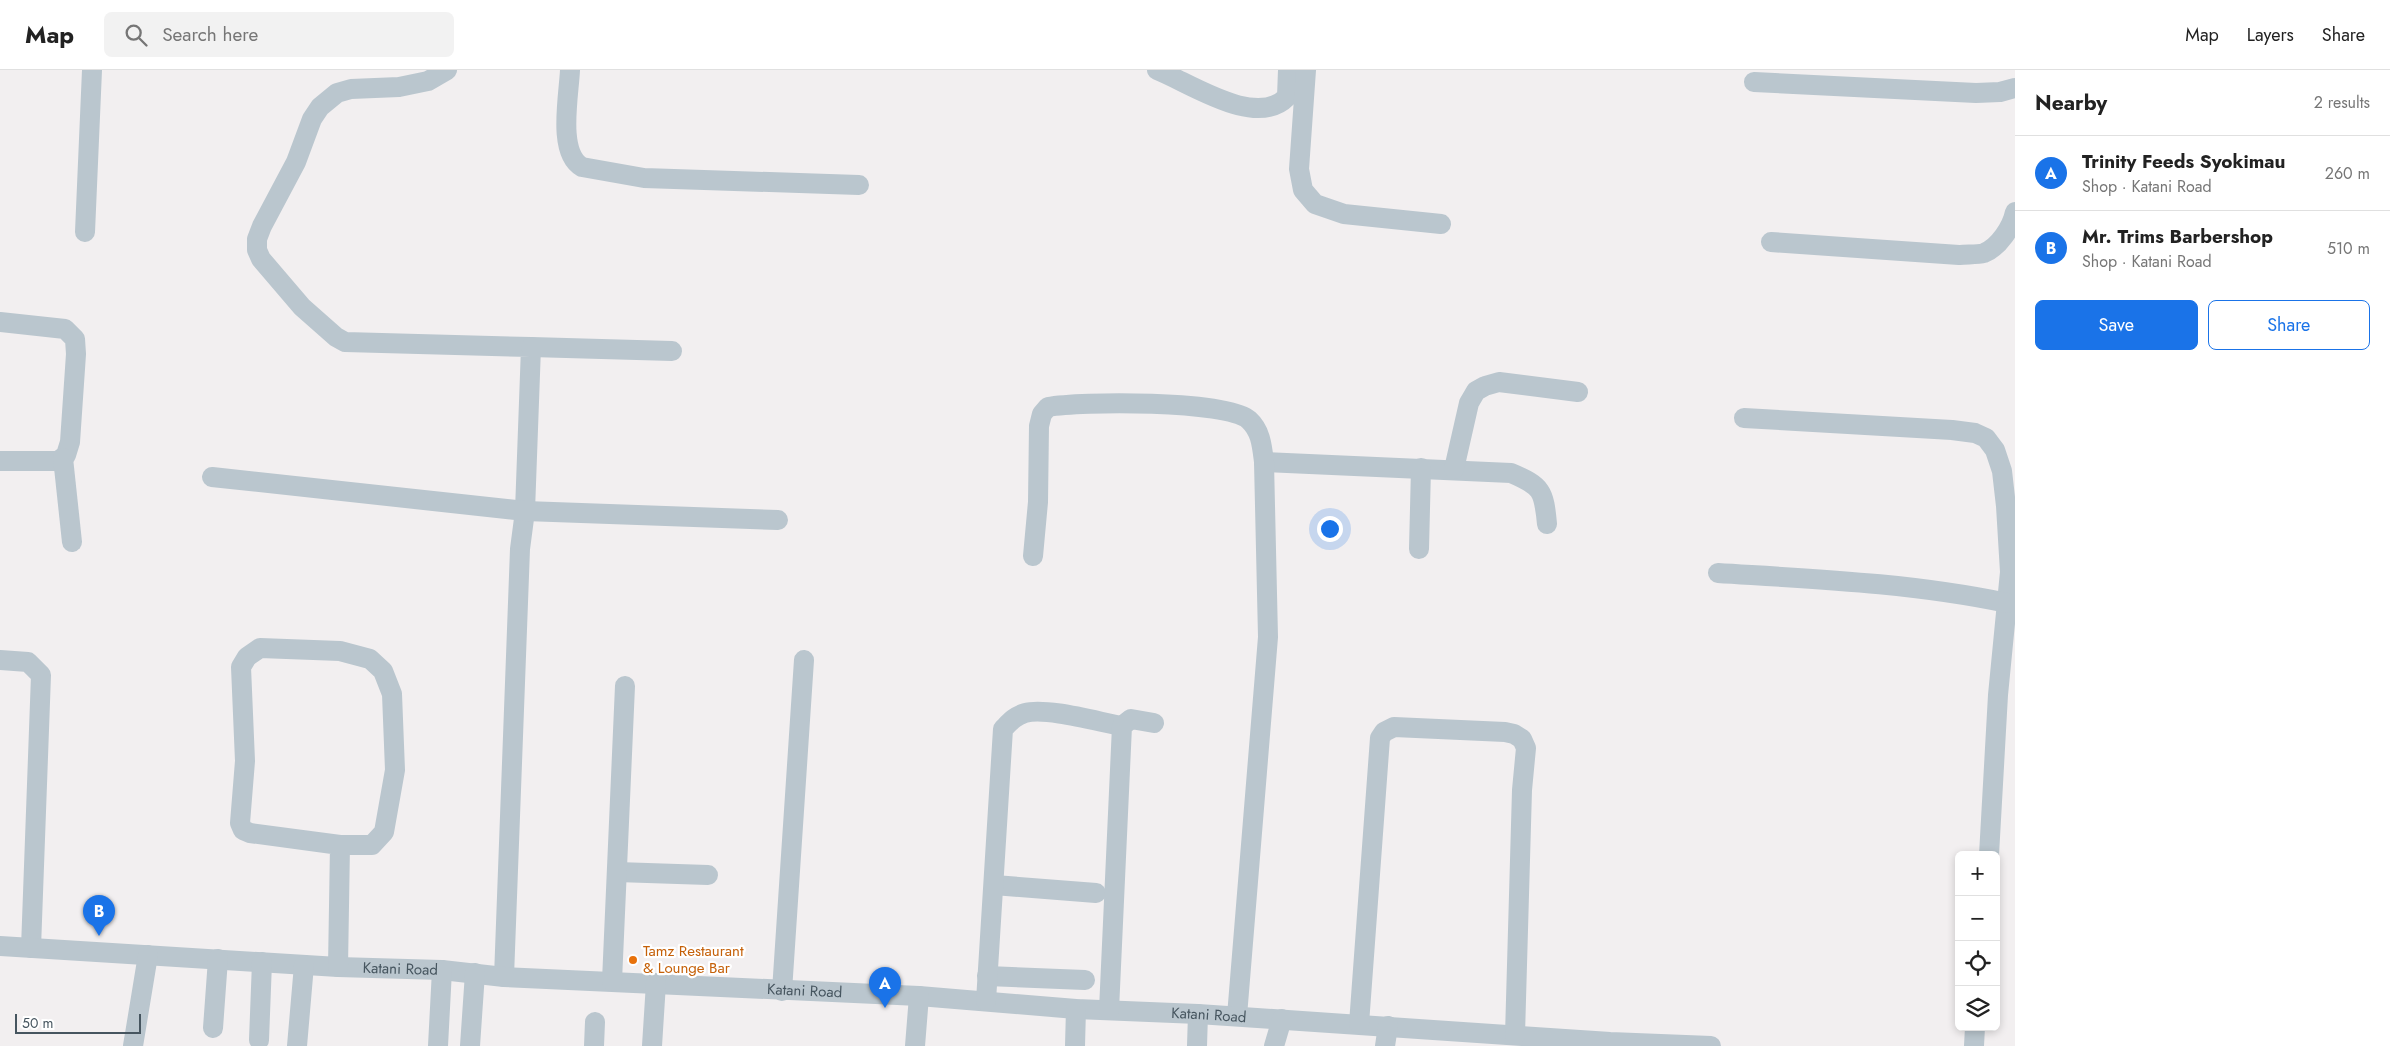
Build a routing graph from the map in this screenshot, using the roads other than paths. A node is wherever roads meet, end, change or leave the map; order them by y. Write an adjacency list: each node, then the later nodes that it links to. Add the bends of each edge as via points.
1 (92, 70): 12 (street)
2 (447, 70): 15 (street, via 428,81 399,87 351,89 328,99 312,119 296,162 262,226 257,250 302,308 345,342)
3 (570, 70): 9 (street, via 567,142 575,163 582,167 644,178)
4 (1158, 70): 5 (street, via 1208,95 1237,105 1261,108 1280,105 1288,97)
5 (1288, 70)
6 (1306, 70): 11 (street, via 1299,169 1304,190 1315,204 1344,214)
7 (1754, 82): 8 (street, via 1976,93)
8 (2015, 88)
9 (859, 185)
10 (2015, 212): 13 (street, via 1999,242 1983,253)
11 (1441, 224)
12 (85, 232)
13 (1771, 242)
14 (0, 322): 19 (street, via 60,326 73,335 76,354 73,411 70,442)
15 (531, 347): 16 (street); 26 (street)
16 (672, 351)
17 (1578, 392): 23 (street, via 1500,382 1476,391 1469,403)
18 (1744, 418): 24 (street, via 1974,433 1986,438)
19 (63, 458): 20 (street, via 55,462); 29 (street)
20 (0, 461)
21 (1264, 462): 22 (street); 31 (street, via 1260,433 1248,419 1230,411 1117,404 1048,407 1039,426 1038,502); 65 (street, via 1268,637)
22 (1421, 468): 23 (street); 30 (street)
23 (1454, 470): 28 (street, via 1510,473 1530,481 1544,499)
24 (2008, 471): 33 (street, via 2010,572)
25 (212, 477): 26 (street)
26 (525, 511): 27 (street); 55 (street, via 520,559)
27 (778, 520)
28 (1547, 524)
29 (72, 542)
30 (1419, 549)
31 (1033, 556)
32 (1718, 573): 33 (street, via 1846,582 1967,595)
33 (2007, 603): 40 (street)
34 (0, 660): 46 (street, via 28,662 41,675)
35 (804, 660): 59 (street)
36 (625, 686): 41 (street)
37 (1154, 722): 38 (street, via 1131,719)
38 (1122, 726): 43 (street, via 1042,712 1012,718 1003,729); 63 (street)
39 (340, 845): 39 (street, via 250,833 243,830 240,823 245,761 241,667 247,657 260,648 340,651 370,659 383,671 392,694 394,770 384,832 372,845); 51 (street)
40 (1989, 851)
41 (617, 872): 42 (street); 57 (street)
42 (708, 876)
43 (994, 885): 44 (street); 54 (street)
44 (1096, 893)
45 (0, 946): 46 (street, Katani Road)
46 (31, 948): 47 (street, Katani Road)
47 (148, 955): 48 (street, Katani Road); 76 (street)
48 (218, 960): 49 (street, Katani Road); 69 (street)
49 (262, 962): 50 (street, Katani Road); 74 (street)
50 (304, 965): 51 (street, Katani Road); 77 (street)
51 (338, 967): 52 (street, Katani Road)
52 (442, 970): 53 (street, Katani Road); 78 (street)
53 (475, 974): 55 (street, Katani Road); 79 (street)
54 (987, 976): 56 (street); 61 (street)
55 (504, 977): 57 (street, Katani Road)
56 (1085, 980)
57 (612, 981): 58 (street, Katani Road)
58 (656, 984): 59 (street, Katani Road); 81 (street)
59 (782, 991): 60 (street, Katani Road)
60 (919, 996): 61 (street, Katani Road); 82 (street)
61 (986, 1001): 62 (street, Katani Road)
62 (1076, 1008): 63 (street, Katani Road); 83 (street)
63 (1109, 1010): 64 (street, Katani Road)
64 (1198, 1014): 65 (street, Katani Road); 84 (street)
65 (1237, 1016): 66 (street, Katani Road)
66 (1282, 1019): 68 (street, Katani Road); 85 (street)
67 (595, 1022): 80 (street)
68 (1359, 1024): 71 (street, via 1380,738 1394,727 1505,732 1522,739 1526,748); 72 (street, Katani Road)
69 (213, 1028)
70 (1975, 1031): 87 (street)
71 (1515, 1035): 73 (street, Katani Road); 75 (street, Katani Road)
72 (1386, 1036): 73 (street, Katani Road)
73 (1452, 1038)
74 (259, 1040)
75 (1558, 1042): 86 (street, Katani Road)
76 (133, 1046)
77 (297, 1046)
78 (438, 1046)
79 (470, 1046)
80 (594, 1046)
81 (652, 1046)
82 (915, 1046)
83 (1075, 1046)
84 (1197, 1046)
85 (1274, 1046)
86 (1711, 1046)
87 (1974, 1046)

